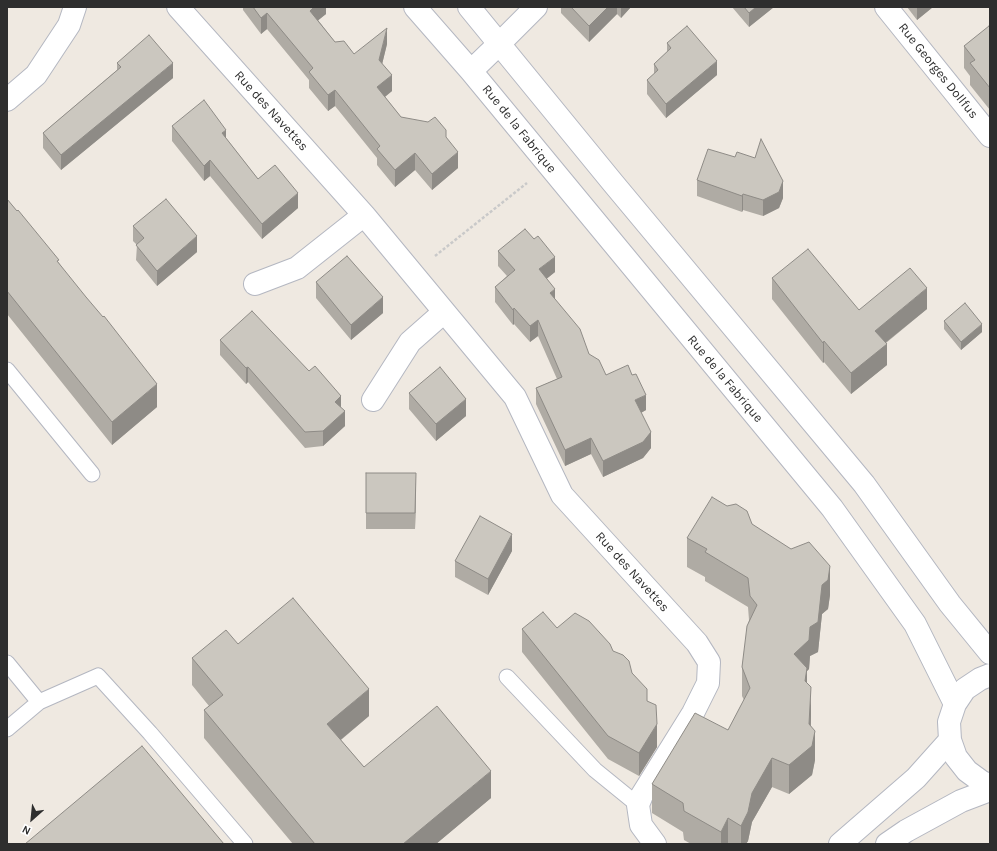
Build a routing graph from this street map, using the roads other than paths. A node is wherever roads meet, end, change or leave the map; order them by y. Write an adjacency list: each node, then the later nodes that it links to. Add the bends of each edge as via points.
1 (75, 7): 9 (main road, via 70,25 36,75)
2 (178, 7): 11 (main road, Rue des Navettes)
3 (415, 7): 8 (main road, Rue de la Fabrique)
4 (469, 7): 7 (main road)
5 (536, 7): 7 (main road)
6 (886, 7): 10 (main road, Rue Georges Dollfus)
7 (500, 43): 8 (main road); 17 (main road, via 864,484 950,604)
8 (471, 71): 22 (main road, Rue de la Fabrique, via 832,508 915,624)
9 (7, 100)
10 (990, 136)
11 (364, 216): 12 (main road, via 296,268); 13 (main road, Rue des Navettes)
12 (255, 284)
13 (444, 312): 15 (main road, via 410,342); 27 (main road, Rue des Navettes, via 515,397 562,495 697,642 709,662 708,683)
14 (7, 370): 16 (lane)
15 (373, 400)
16 (92, 474)
17 (990, 653)
18 (7, 663): 21 (lane)
19 (990, 675): 22 (main road, via 965,689)
20 (507, 677): 27 (lane, via 595,770)
21 (39, 702): 23 (lane); 28 (lane, via 98,676)
22 (955, 704): 24 (main road, via 949,722)
23 (7, 729)
24 (950, 740): 25 (main road, via 956,757 967,772); 30 (main road, via 916,778)
25 (990, 785)
26 (990, 790): 31 (main road, via 961,801)
27 (638, 805): 29 (main road, via 641,824)
28 (245, 844)
29 (655, 844)
30 (840, 844)
31 (887, 844)

